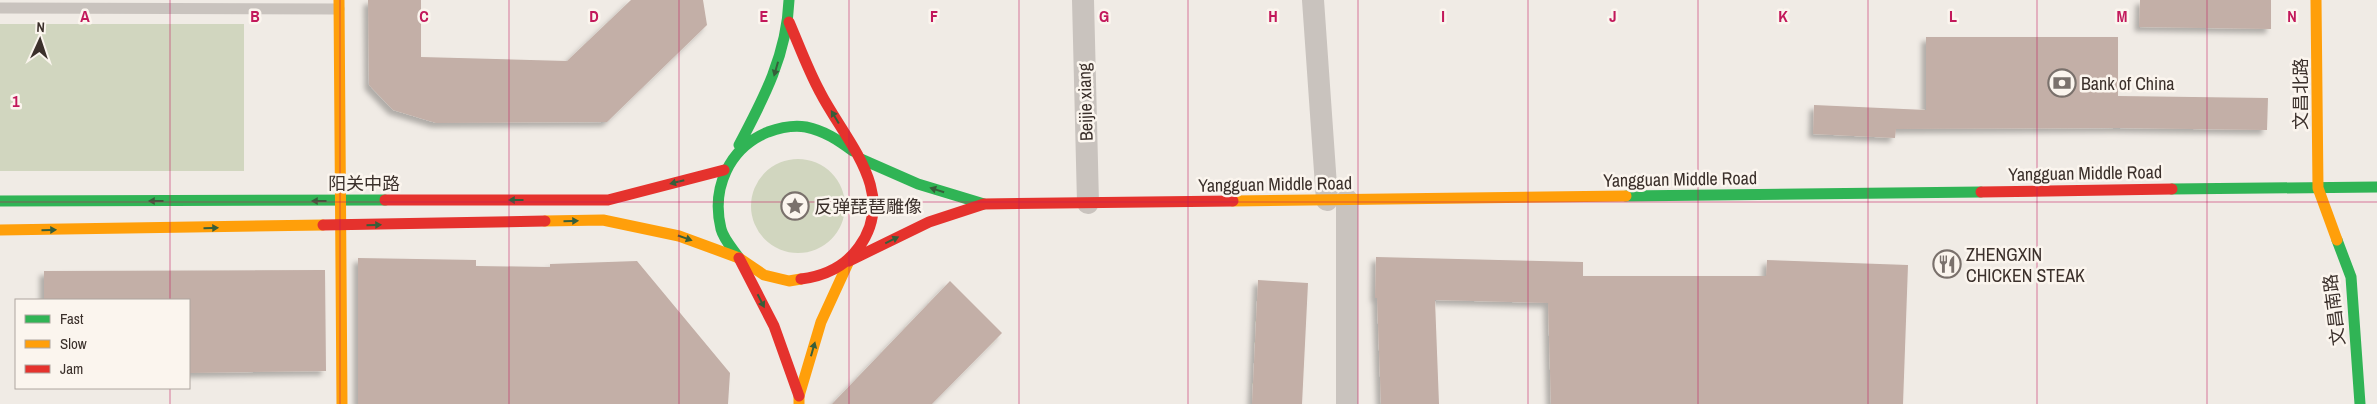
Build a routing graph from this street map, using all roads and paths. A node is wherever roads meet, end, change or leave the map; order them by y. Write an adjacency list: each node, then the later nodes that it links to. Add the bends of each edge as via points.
1 (789, 0): 7 (main road)
2 (1082, 0): 16 (street, Beijie xiang)
3 (1313, 0): 13 (street)
4 (2316, 0): 11 (main road, 文昌北路)
5 (339, 4): 6 (lane); 15 (main road)
6 (0, 8)
7 (789, 22): 8 (main road, one-way to 8, via 771,86); 9 (main road, one-way to 7, via 820,92)
8 (736, 151): 9 (main road, via 774,127 802,125 840,138); 10 (main road)
9 (861, 159): 17 (main road, one-way to 9, via 918,184); 21 (main road, via 870,177 875,202 868,235)
10 (724, 170): 15 (main road, 阳关中路, one-way to 15, via 608,200); 20 (main road, via 717,205 722,230)
11 (2318, 188): 12 (main road, Yangguan Middle Road); 13 (main road, Yangguan Middle Road); 25 (main road, 文昌南路, via 2351,277)
12 (2377, 188)
13 (1337, 200): 16 (main road, Yangguan Middle Road); 24 (street)
14 (0, 201): 15 (main road, 阳关中路, one-way to 14)
15 (341, 201): 18 (main road)
16 (1088, 203): 17 (main road, Yangguan Middle Road)
17 (984, 204): 21 (main road, one-way to 17, via 929,222)
18 (341, 226): 19 (main road, one-way to 18); 20 (main road, one-way to 20, via 603,220 679,236); 23 (main road)
19 (0, 230)
20 (739, 258): 21 (main road, via 764,275 789,281 820,277); 22 (main road, one-way to 22, via 774,326)
21 (848, 261): 22 (main road, one-way to 21, via 821,322)
22 (799, 400)
23 (342, 404)
24 (1347, 404)
25 (2360, 404)

